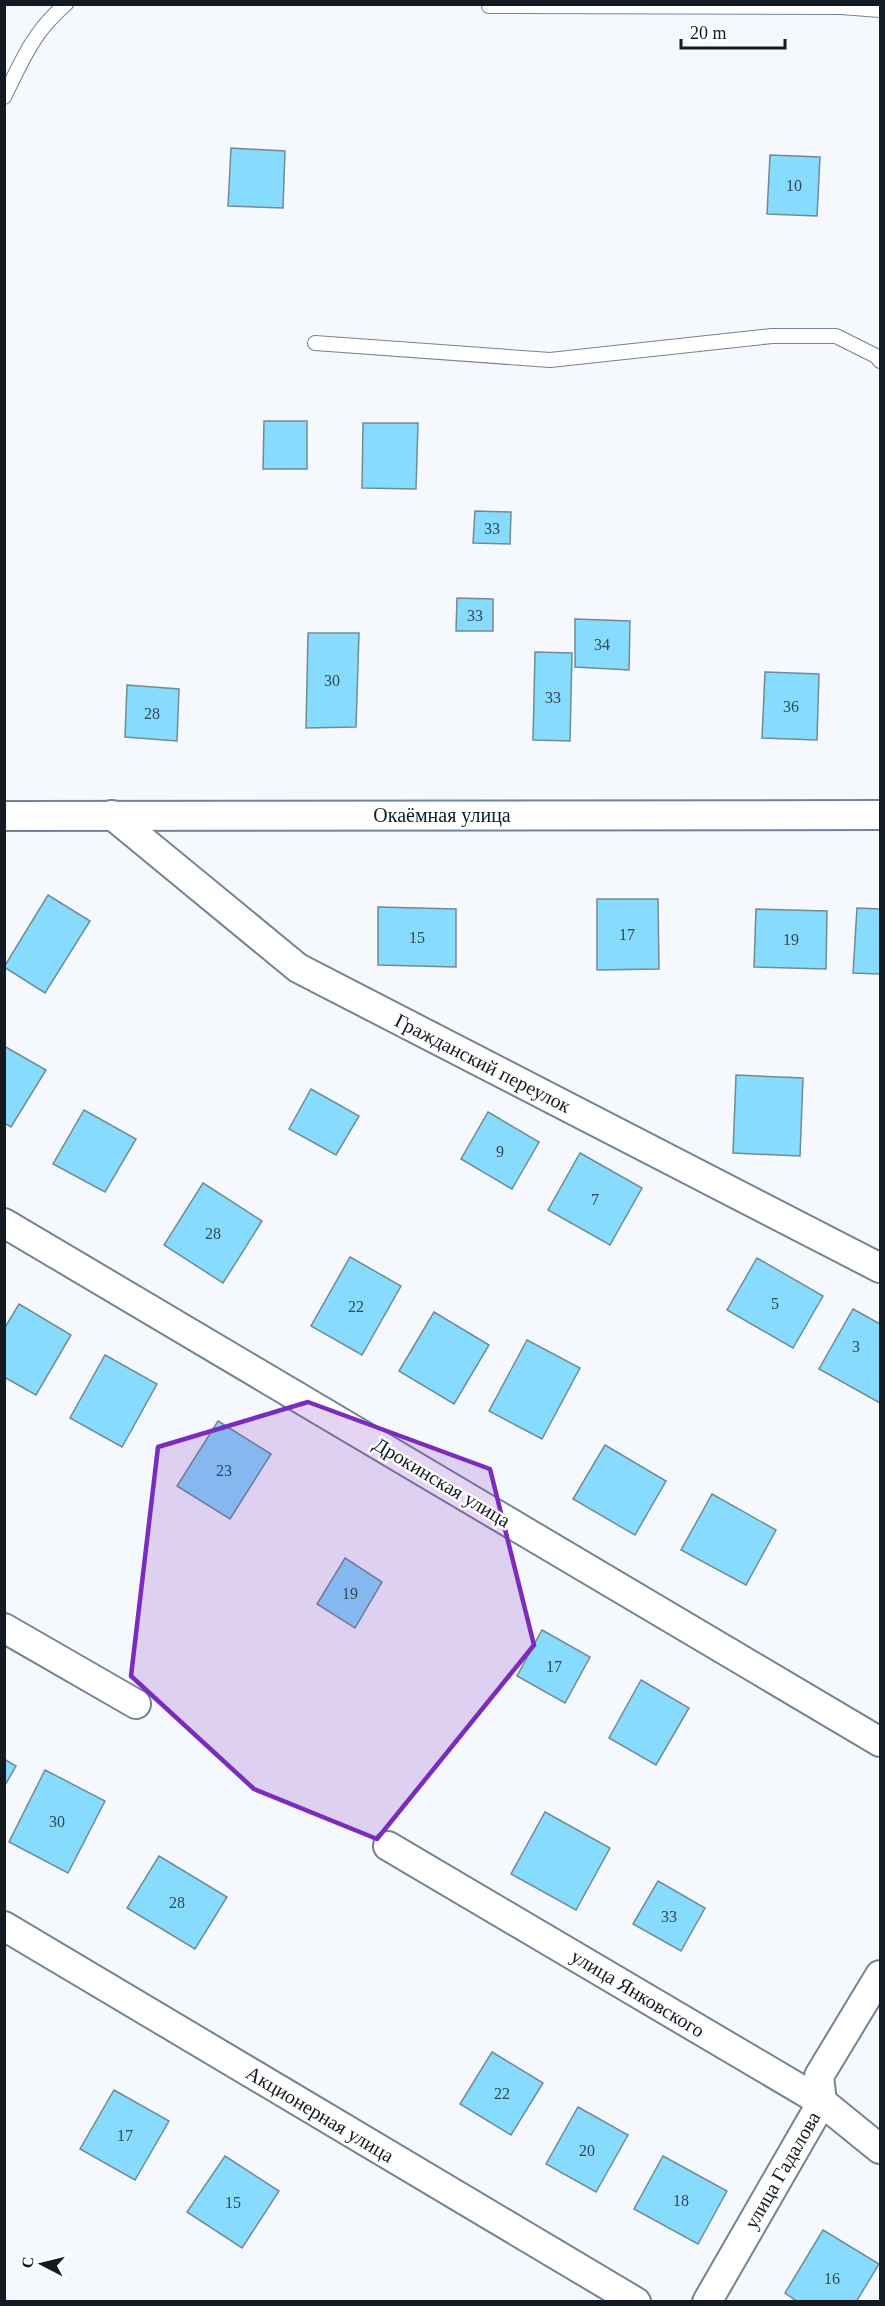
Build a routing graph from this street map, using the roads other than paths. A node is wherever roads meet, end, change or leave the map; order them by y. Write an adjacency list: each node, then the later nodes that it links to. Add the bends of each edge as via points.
1 (66, 4): 4 (lane, via 32,41)
2 (489, 6): 3 (lane)
3 (880, 10)
4 (4, 96)
5 (315, 343): 6 (lane, via 550,360 772,336 836,336)
6 (880, 361)
7 (112, 815): 8 (street, Окаёмная улица); 9 (street, Окаёмная улица); 11 (street, Гражданский переулок, via 298,968)
8 (880, 815)
9 (4, 816)
10 (4, 1223): 14 (street, Дрокинская улица)
11 (880, 1268)
12 (4, 1628): 13 (street)
13 (136, 1704)
14 (880, 1742)
15 (388, 1846): 18 (street, улица Янковского)
16 (4, 1926): 20 (street, Акционерная улица)
17 (880, 1975): 18 (street, улица Гадалова, via 819,2076)
18 (822, 2102): 19 (street, улица Янковского); 21 (street, улица Гадалова)
19 (880, 2149)
20 (636, 2301)
21 (707, 2301)

